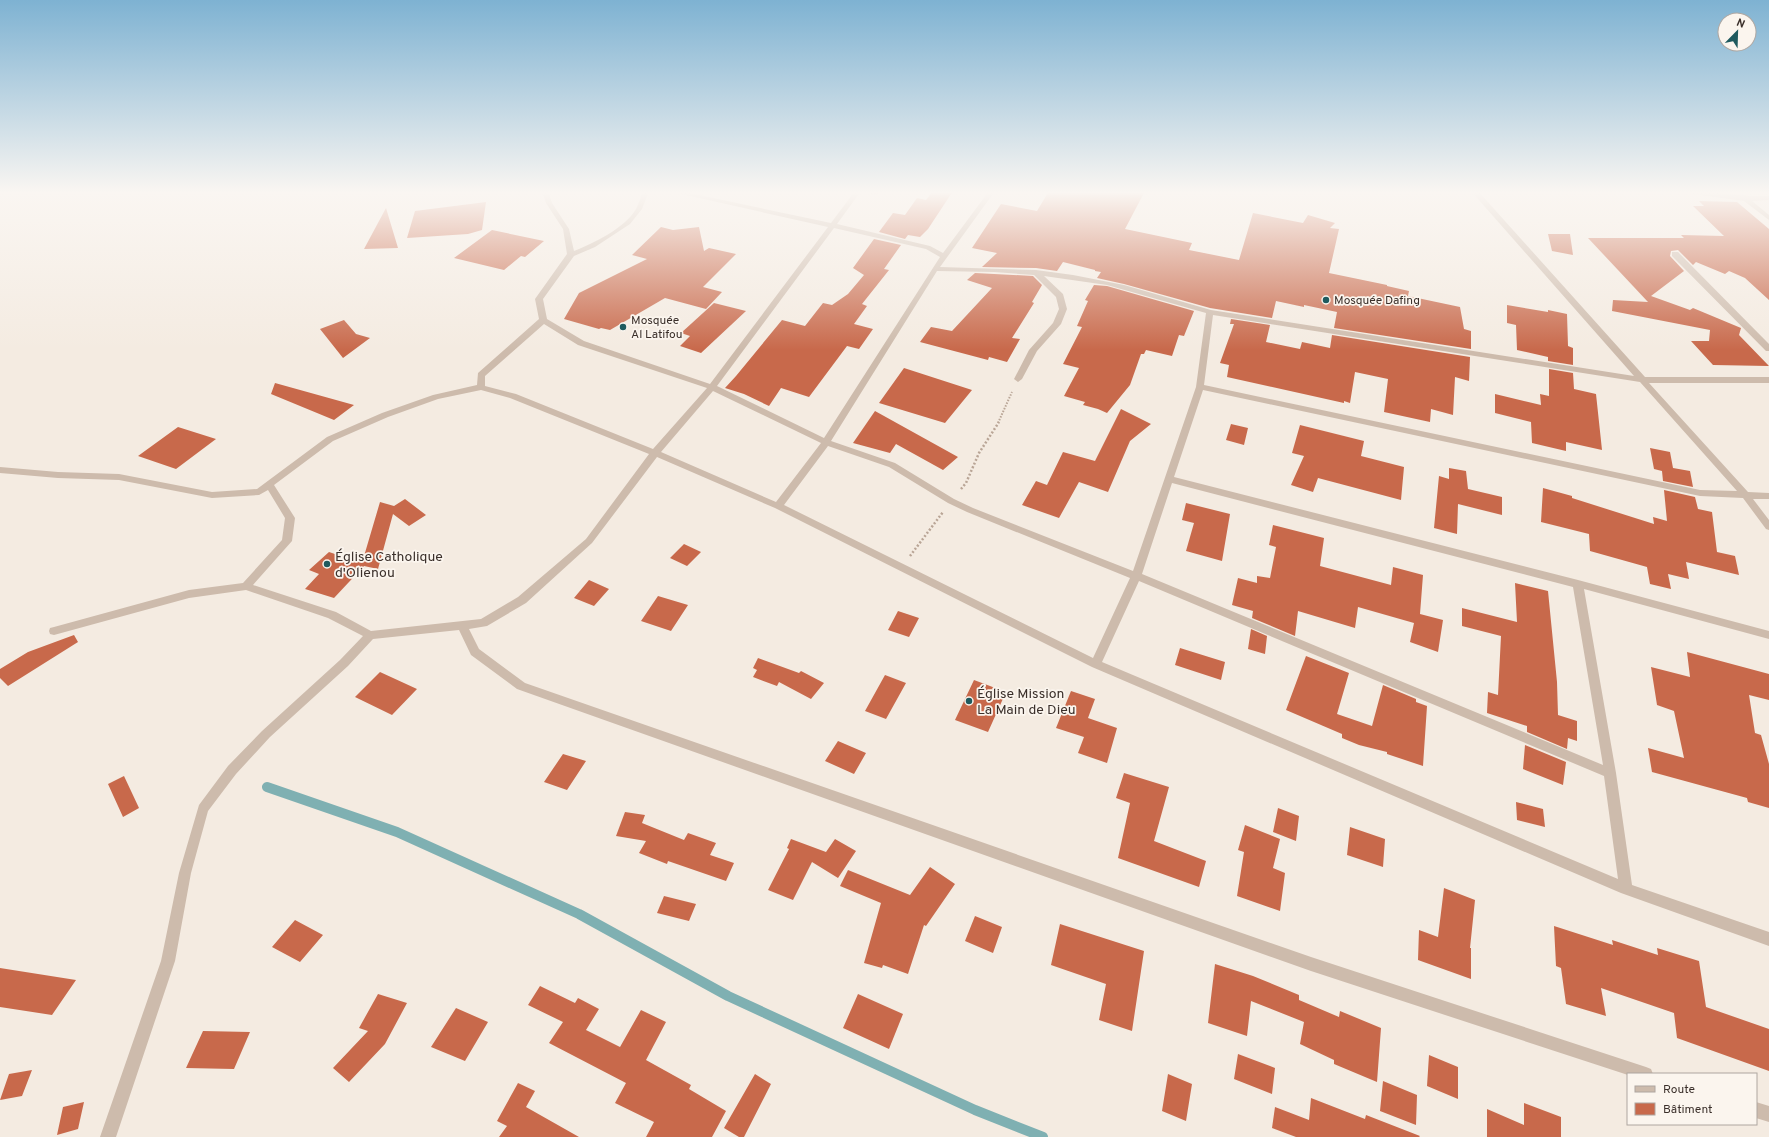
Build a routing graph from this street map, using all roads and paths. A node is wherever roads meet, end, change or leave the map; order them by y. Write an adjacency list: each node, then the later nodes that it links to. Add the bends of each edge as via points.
1 (569, 244): 7 (street)
2 (597, 244): 7 (street)
3 (818, 244): 19 (street)
4 (914, 244): 9 (street, via 928,247)
5 (952, 244): 9 (street)
6 (1522, 244): 16 (street)
7 (571, 254): 13 (street, via 539,299)
8 (1675, 254): 14 (street)
9 (944, 256): 10 (street)
10 (935, 269): 11 (street); 21 (street)
11 (1036, 272): 12 (street, via 1093,280); 15 (street, via 1060,296 1063,309 1057,324 1033,350)
12 (1210, 312): 16 (street); 20 (street)
13 (542, 320): 18 (street, via 481,375); 19 (street, via 581,343)
14 (1769, 349)
15 (1018, 380): 28 (path, via 966,483)
16 (1644, 380): 17 (street); 26 (street)
17 (1769, 380)
18 (481, 387): 22 (street, via 513,396); 25 (street, via 436,397 385,415 330,439)
19 (712, 387): 21 (street); 22 (street)
20 (1200, 387): 24 (street); 26 (street, via 1700,493)
21 (826, 442): 28 (street, via 892,465); 29 (street)
22 (655, 453): 29 (street); 35 (street, via 589,541 522,600 483,623)
23 (0, 470): 25 (street, via 119,477 212,495 259,492)
24 (1169, 480): 32 (street); 33 (street)
25 (269, 484): 34 (street, via 290,518 287,541)
26 (1746, 496): 27 (street); 30 (street)
27 (1769, 496)
28 (951, 501): 31 (path); 32 (street)
29 (778, 506): 31 (street)
30 (1769, 527)
31 (901, 568): 39 (street)
32 (1136, 576): 39 (street); 40 (street)
33 (1578, 584): 38 (street); 40 (street)
34 (246, 586): 36 (street, via 189,594); 37 (street, via 332,615)
35 (463, 626): 37 (street); 43 (street, via 475,652 521,686 1310,964)
36 (54, 631)
37 (370, 635): 46 (street, via 344,663 266,734 232,770 203,809 185,873 168,961)
38 (1769, 635)
39 (1096, 664): 41 (street)
40 (1610, 774): 41 (street)
41 (1626, 889): 42 (street)
42 (1769, 939)
43 (1643, 1073)
44 (1757, 1110): 45 (street)
45 (1769, 1114)
46 (108, 1137)

